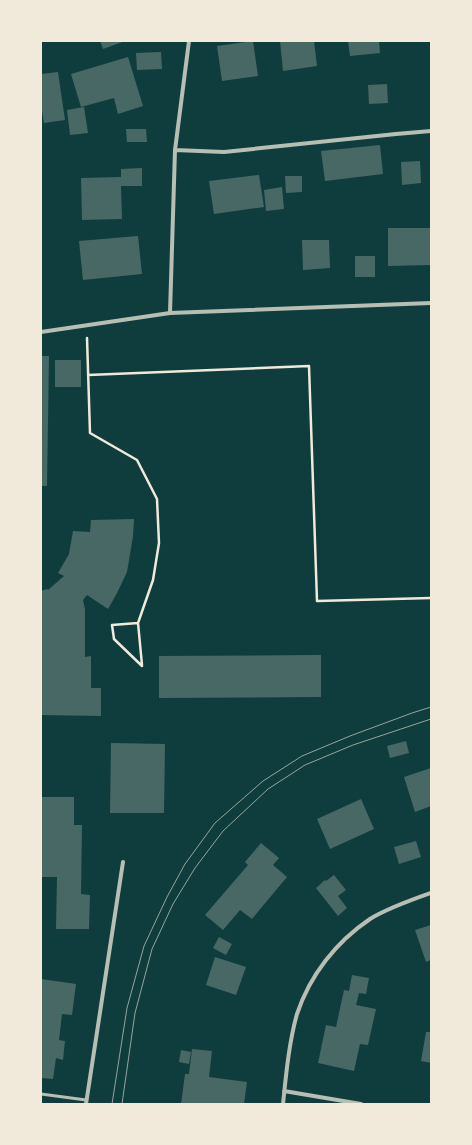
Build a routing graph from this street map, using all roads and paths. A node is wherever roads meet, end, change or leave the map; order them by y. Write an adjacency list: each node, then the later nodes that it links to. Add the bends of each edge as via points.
1 (189, 41): 3 (street)
2 (431, 131): 3 (street, via 224,152)
3 (175, 150): 5 (street)
4 (431, 303): 5 (street)
5 (170, 313): 6 (street)
6 (86, 325): 7 (street); 8 (path)
7 (41, 332)
8 (88, 375): 9 (path, via 308,366 317,601); 10 (path, via 90,433 138,460 157,499 160,543 154,580)
9 (431, 598)
10 (138, 623): 10 (path, via 112,625 114,639 142,666)
11 (123, 862): 15 (street)
12 (431, 893): 13 (street, via 404,902 370,919 342,940 321,965 297,1014)
13 (284, 1092): 16 (street); 17 (street)
14 (41, 1094): 15 (lane)
15 (86, 1102)
16 (283, 1104)
17 (361, 1104)

